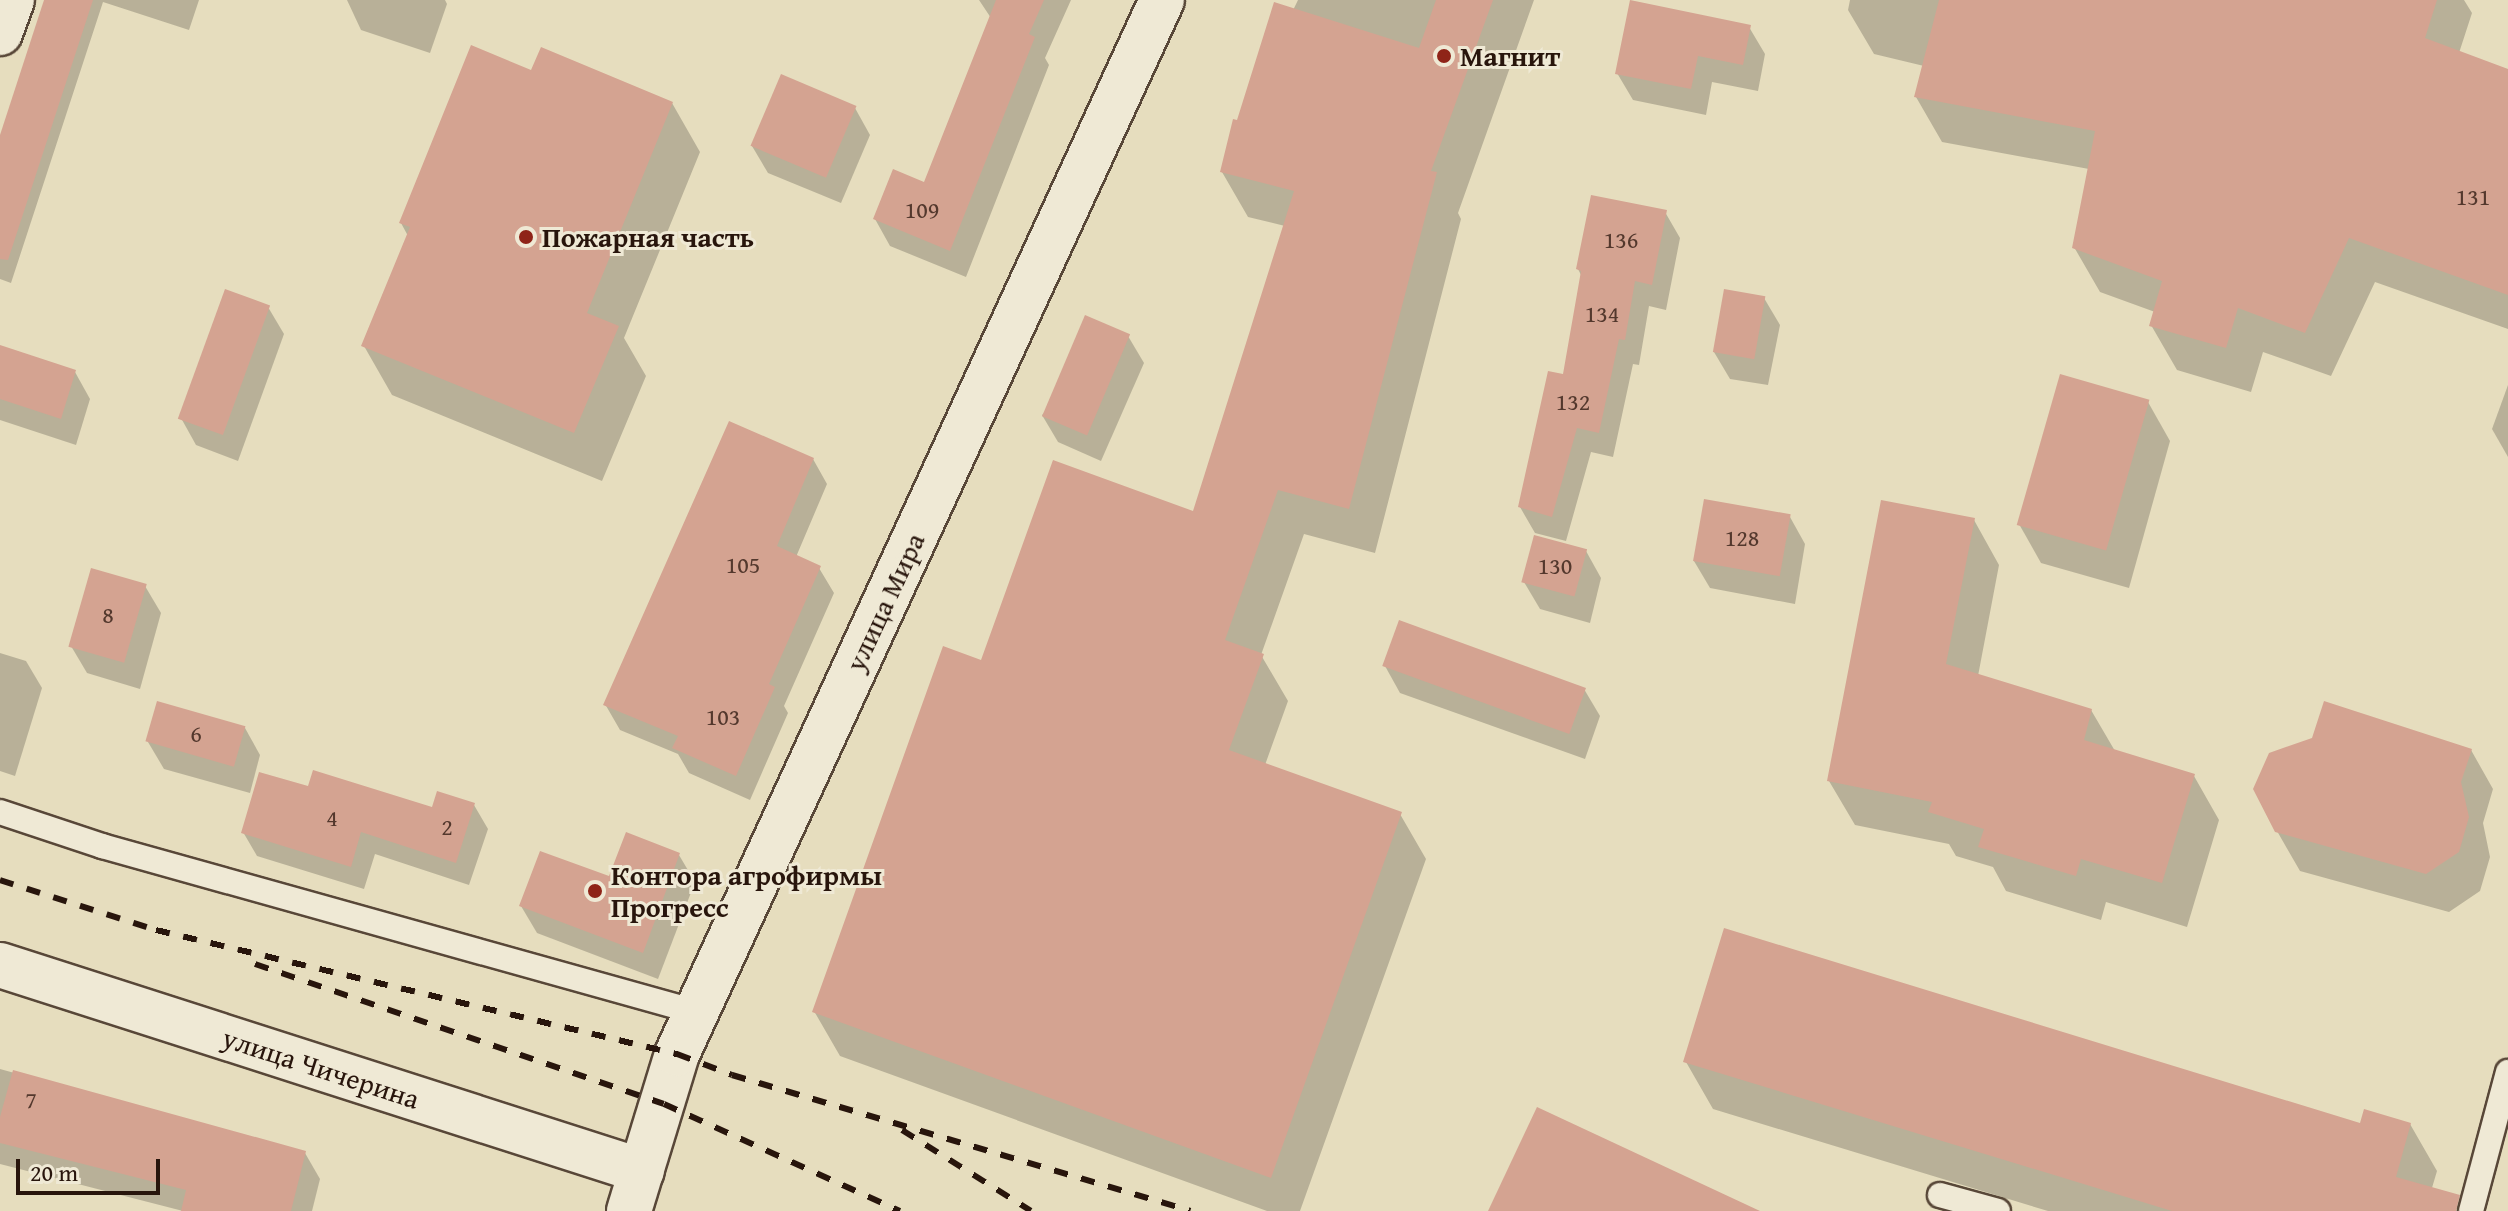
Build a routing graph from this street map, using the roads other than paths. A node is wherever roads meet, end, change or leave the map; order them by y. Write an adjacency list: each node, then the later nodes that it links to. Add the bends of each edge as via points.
1 (12, 0): 3 (street)
2 (1162, 0): 6 (street, улица Мира)
3 (0, 33)
4 (0, 812): 6 (lane, via 102,846)
5 (0, 965): 8 (street, улица Чичерина)
6 (696, 1012): 8 (street, улица Мира, via 677,1054)
7 (2508, 1072): 11 (lane)
8 (635, 1191)
9 (1940, 1195): 10 (lane)
10 (1998, 1211)
11 (2471, 1211)

